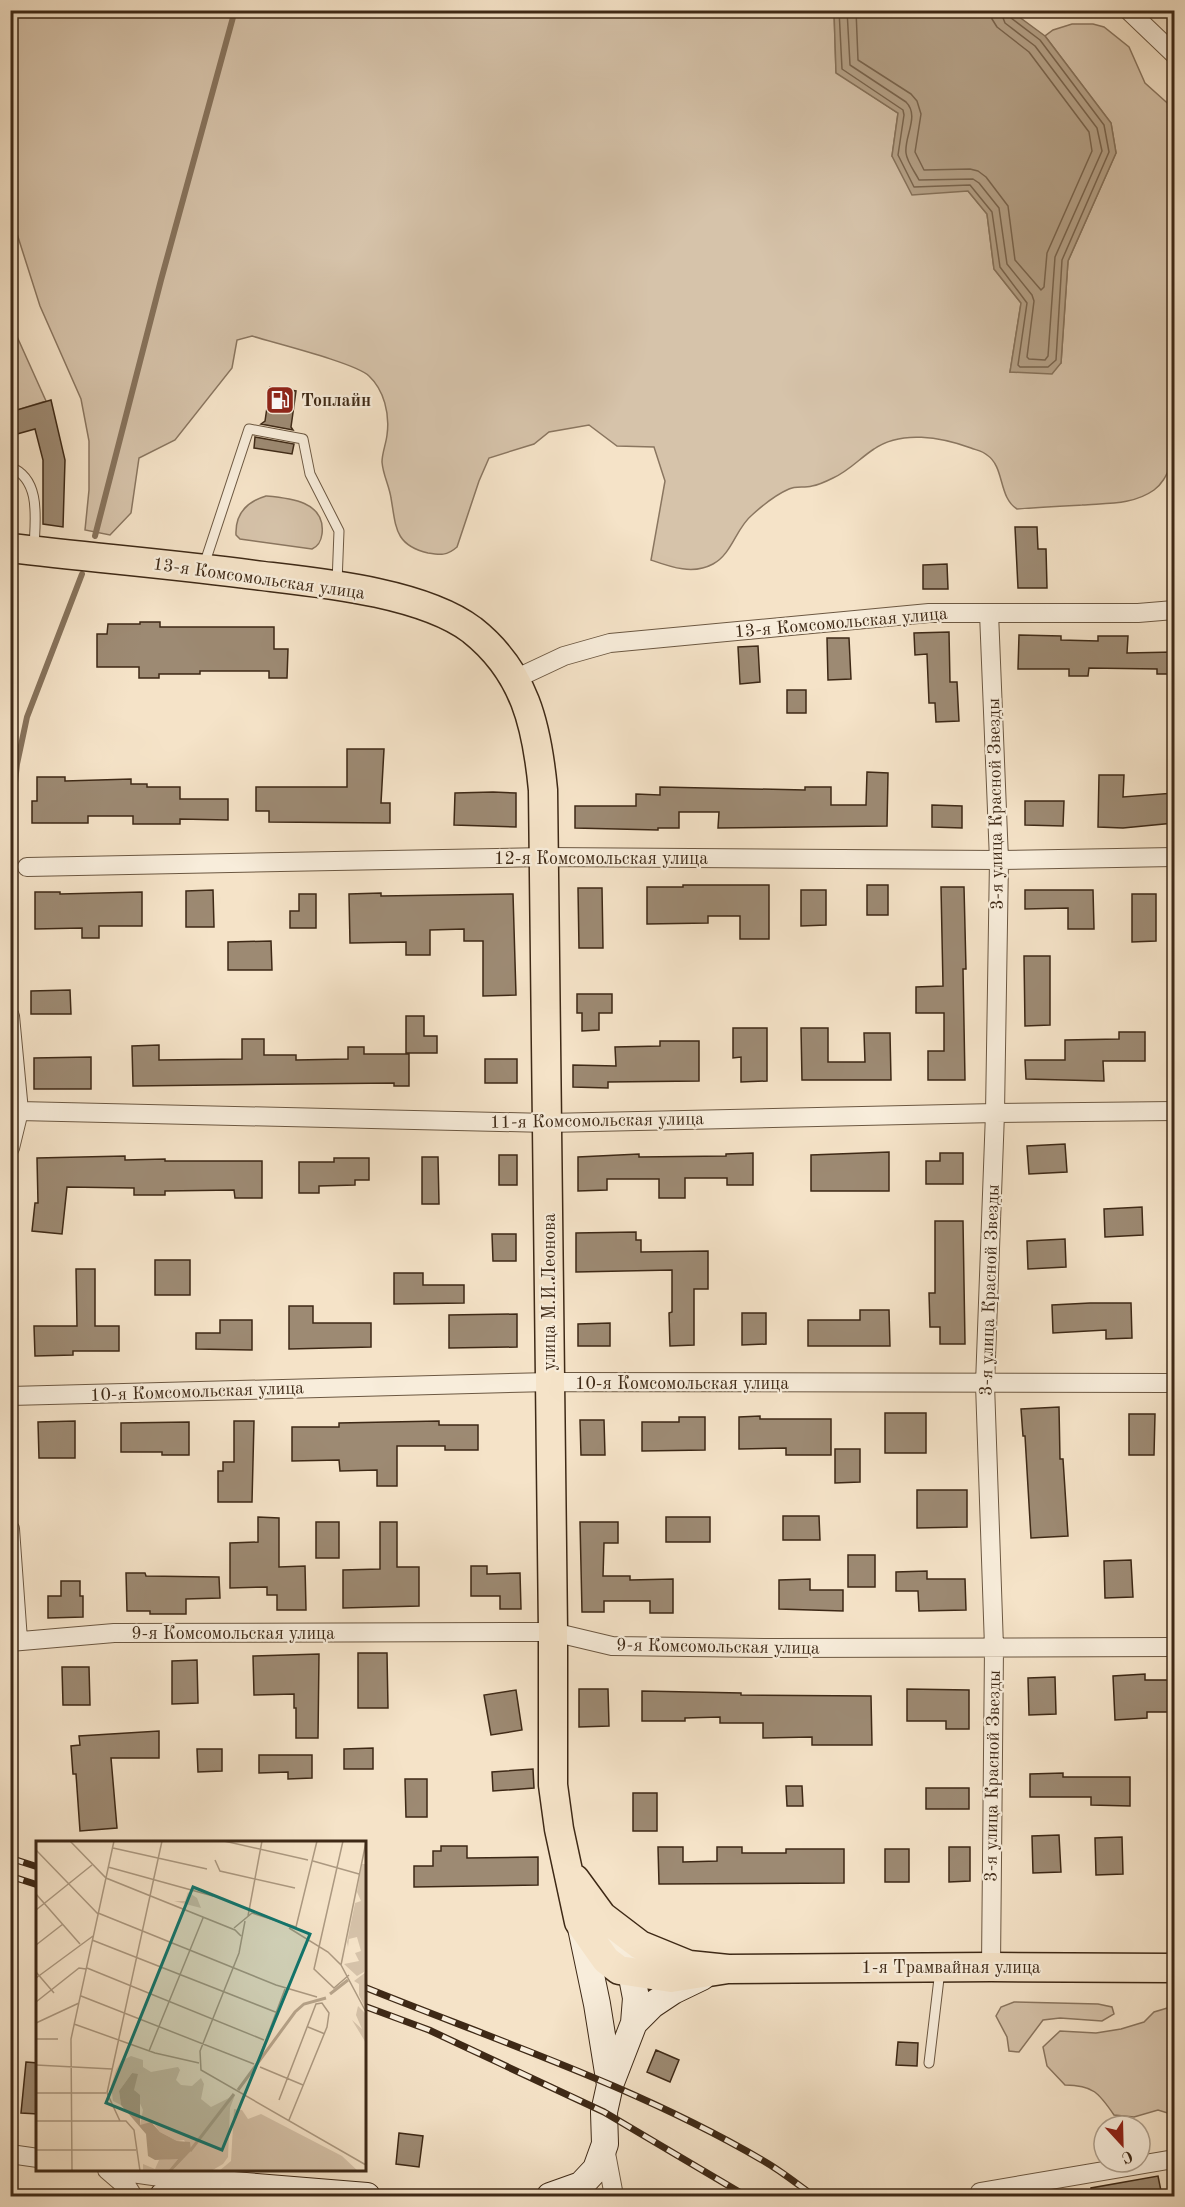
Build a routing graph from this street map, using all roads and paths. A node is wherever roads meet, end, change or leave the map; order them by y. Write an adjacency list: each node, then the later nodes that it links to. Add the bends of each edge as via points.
1 (1128, 10): 2 (street)
2 (1174, 54)
3 (10, 467): 4 (lane, via 19,470 31,485 35,506)
4 (22, 549): 5 (main road, 13-я Комсомольская улица)
5 (203, 568): 6 (main road, 13-я Комсомольская улица); 6 (lane, via 249,429 303,439 310,474 339,531)
6 (337, 585): 9 (main road, 13-я Комсомольская улица, via 439,612 471,630 497,654)
7 (1174, 610): 8 (street, 13-я Комсомольская улица)
8 (989, 613): 9 (street, 13-я Комсомольская улица, via 929,613 610,643 564,656); 13 (street, 3-я улица Красной Звезды)
9 (515, 679): 10 (main road, 13-я Комсомольская улица)
10 (531, 713): 11 (main road, улица М.И.Леонова, via 540,759)
11 (545, 857): 13 (street, 12-я Комсомольская улица); 14 (street, 12-я Комсомольская улица); 19 (main road, улица М.И.Леонова)
12 (1174, 857): 13 (street, 12-я Комсомольская улица)
13 (999, 860): 18 (street, 3-я улица Красной Звезды)
14 (27, 867)
15 (10, 1016): 16 (street)
16 (19, 1111): 19 (street, 11-я Комсомольская улица); 20 (street)
17 (1174, 1111): 18 (street, 11-я Комсомольская улица)
18 (995, 1113): 19 (street, 11-я Комсомольская улица); 23 (street, 3-я улица Красной Звезды)
19 (547, 1123): 21 (main road, улица М.И.Леонова)
20 (10, 1148)
21 (550, 1382): 23 (street, 10-я Комсомольская улица); 24 (street, 10-я Комсомольская улица); 26 (main road, улица М.И.Леонова)
22 (1174, 1383): 23 (street, 10-я Комсомольская улица)
23 (985, 1384): 28 (street, 3-я улица Красной Звезды)
24 (10, 1396)
25 (10, 1529): 27 (street)
26 (553, 1632): 27 (street, 9-я Комсомольская улица, via 114,1633); 28 (street, 9-я Комсомольская улица, via 612,1646); 30 (main road, улица М.И.Леонова, via 553,1785 568,1870)
27 (14, 1641)
28 (994, 1647): 29 (street, 9-я Комсомольская улица); 33 (street, 3-я улица Красной Звезды)
29 (1174, 1647)
30 (590, 1919): 31 (main road); 36 (main road, via 606,1960); 37 (main road)
31 (689, 1965): 35 (main road); 36 (main road, via 664,1964)
32 (940, 1967): 33 (main road, 1-я Трамвайная улица); 35 (main road, 1-я Трамвайная улица); 39 (lane)
33 (991, 1967): 34 (main road, 1-я Трамвайная улица)
34 (1174, 1968)
35 (728, 1969): 36 (main road, via 671,1978); 38 (main road, via 673,1990)
36 (631, 1972): 37 (main road, via 610,1985); 38 (main road, via 636,1998)
37 (597, 2004): 40 (main road)
38 (634, 2023): 40 (main road)
39 (929, 2063)
40 (610, 2085): 41 (main road)
41 (604, 2112): 42 (main road); 53 (main road, via 585,2157)
42 (605, 2144): 53 (main road, via 596,2169 581,2185); 54 (street)
43 (10, 2154): 44 (street)
44 (36, 2158)
45 (1174, 2159): 49 (street)
46 (111, 2171): 50 (street)
47 (122, 2171): 48 (street)
48 (196, 2182): 51 (main road); 52 (main road)
49 (980, 2192)
50 (133, 2196)
51 (163, 2196)
52 (367, 2196)
53 (554, 2196)
54 (614, 2196)

